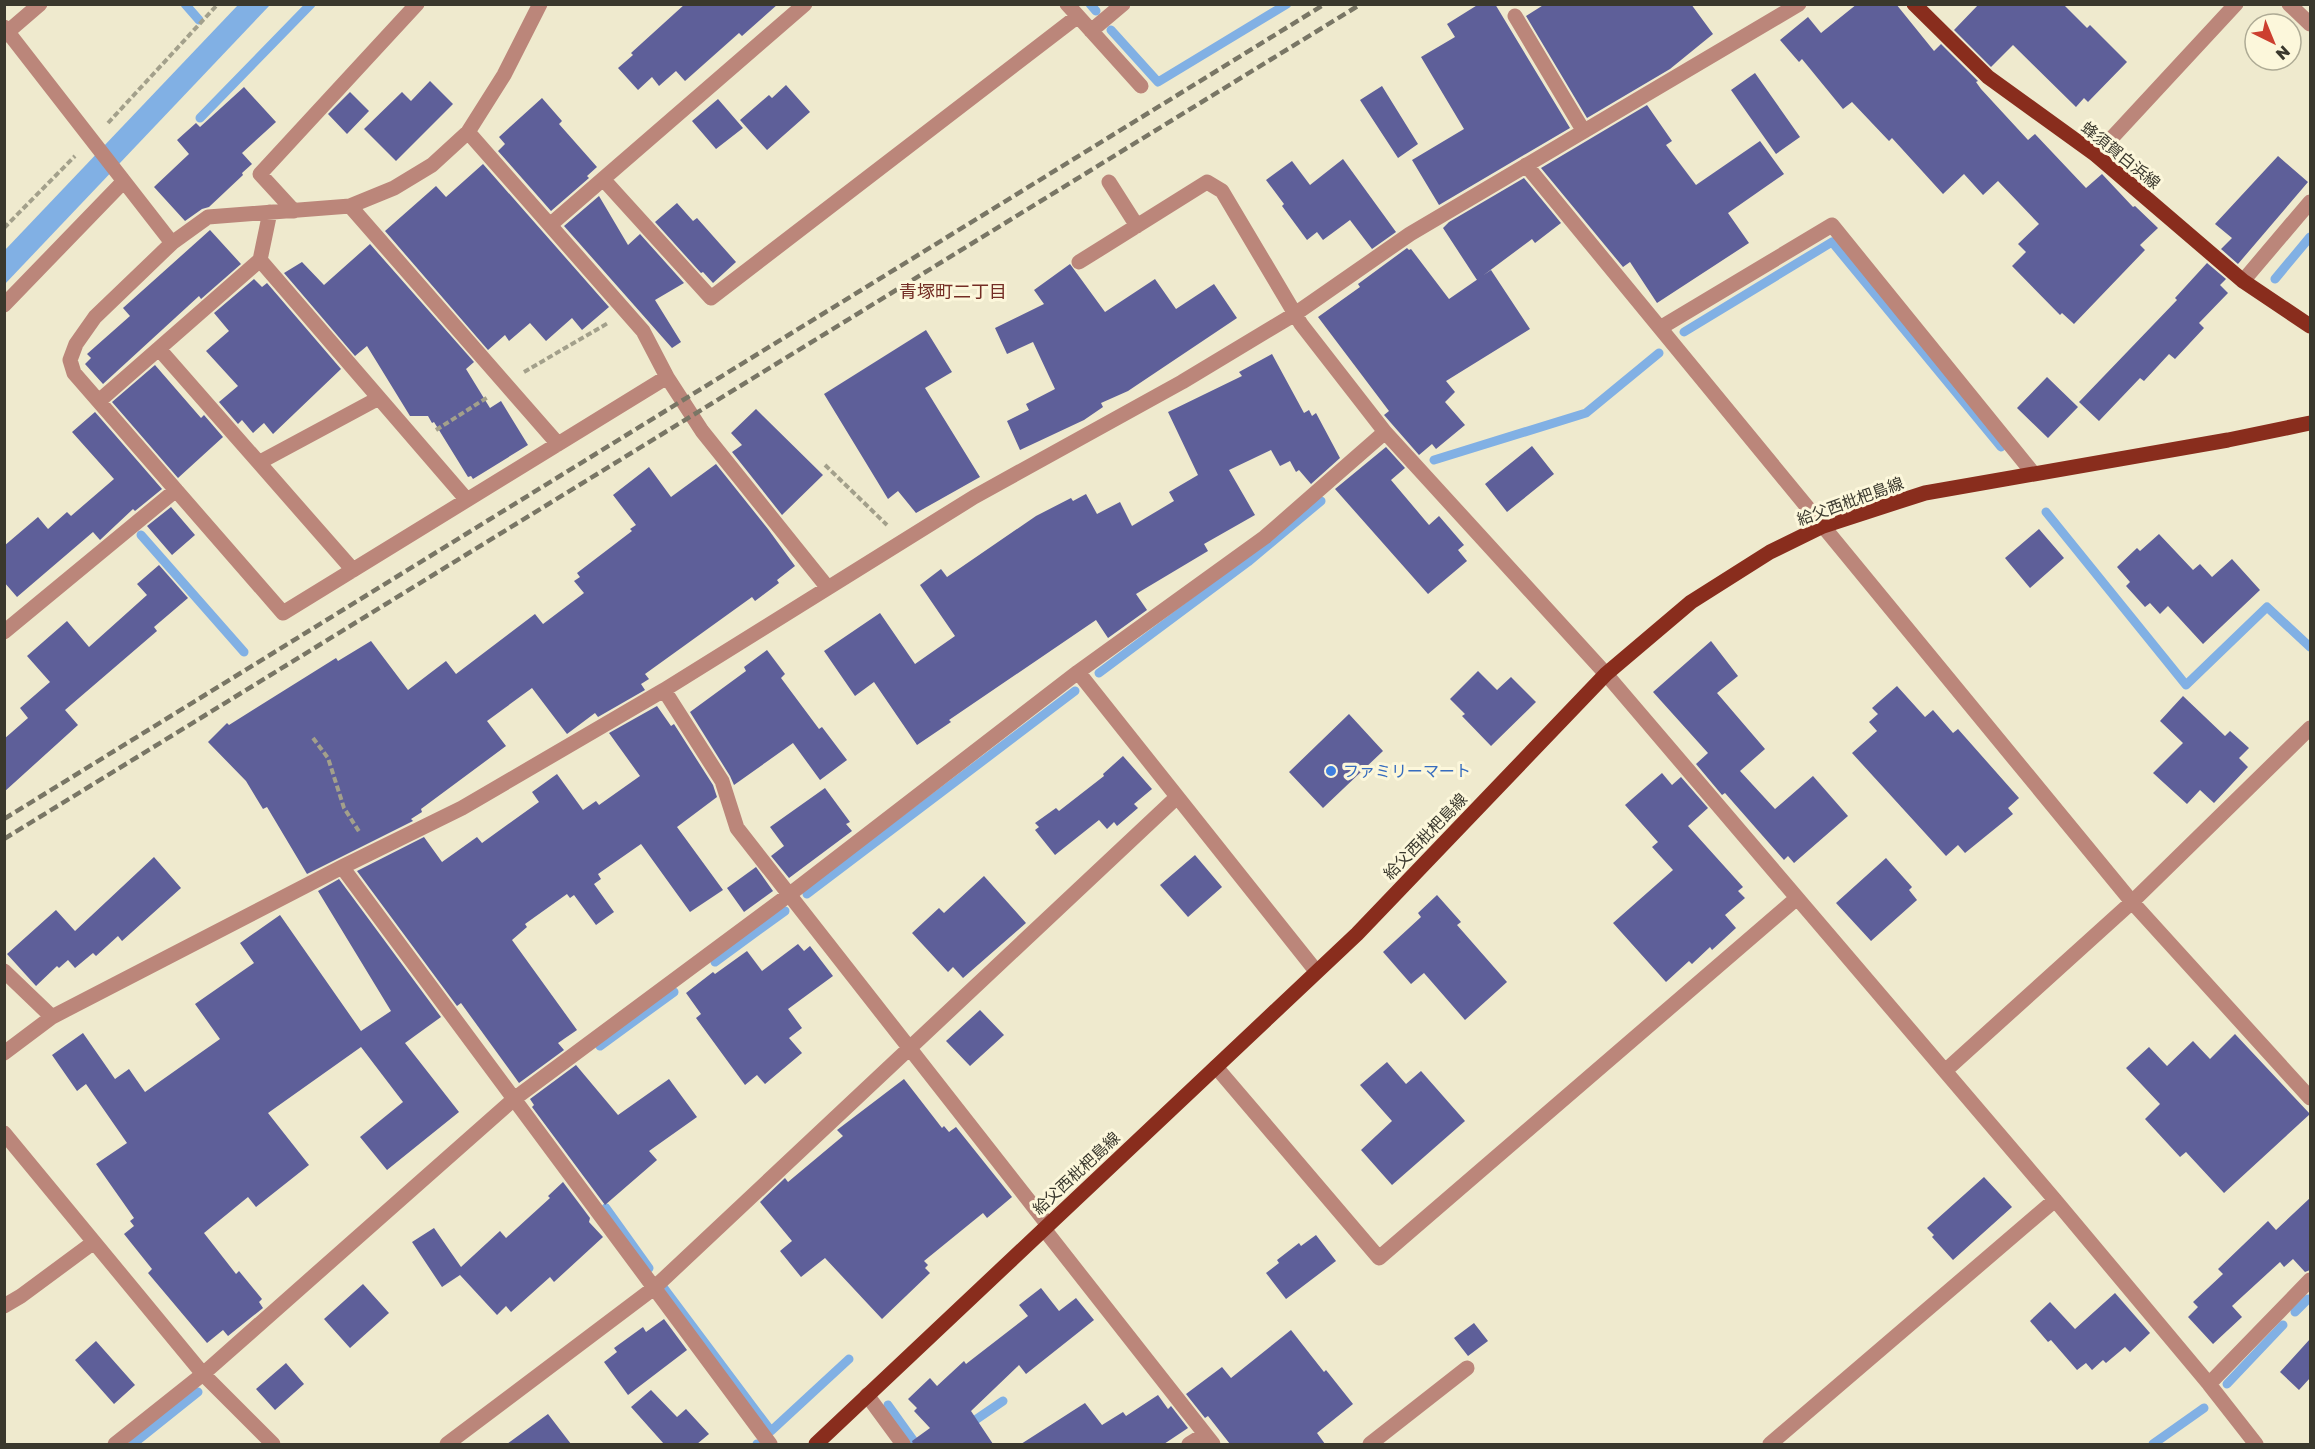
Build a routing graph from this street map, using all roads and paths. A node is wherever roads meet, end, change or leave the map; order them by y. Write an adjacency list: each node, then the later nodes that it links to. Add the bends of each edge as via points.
1 (40, 4): 15 (street)
2 (218, 4): 20 (path)
3 (417, 4): 28 (street, via 260,174)
4 (540, 4): 19 (street, via 504,75)
5 (805, 4): 24 (street)
6 (1067, 4): 12 (street)
7 (1123, 4): 16 (street)
8 (1799, 4): 18 (street)
9 (1914, 4): 21 (main road, 蜂須賀白浜線, via 1988,77)
10 (2236, 4): 21 (street)
11 (2289, 4): 14 (street)
12 (1078, 16): 16 (street); 24 (street, via 711,298)
13 (1515, 16): 18 (street)
14 (2310, 24)
15 (6, 31): 20 (street)
16 (1091, 32): 17 (street)
17 (1141, 86)
18 (1583, 130): 22 (street)
19 (468, 132): 27 (street, via 432,165 394,188); 30 (street)
20 (92, 141): 23 (street); 32 (path)
21 (2096, 155): 36 (main road, 蜂須賀白浜線)
22 (1526, 165): 39 (street, via 1410,234); 41 (street)
23 (120, 178): 33 (street); 37 (street)
24 (603, 179): 30 (street)
25 (1109, 182): 31 (street)
26 (2310, 202): 36 (street)
27 (350, 207): 28 (street); 44 (street)
28 (294, 211): 29 (street)
29 (270, 212): 33 (street, via 208,217); 34 (street)
30 (550, 225): 38 (street)
31 (1137, 226): 35 (street); 39 (street, via 1207,182 1215,185)
32 (4, 228)
33 (172, 243): 46 (street, via 94,317 76,344 70,360 74,373)
34 (260, 260): 42 (street); 45 (street)
35 (1079, 262)
36 (2243, 281): 40 (main road, 蜂須賀白浜線)
37 (4, 305)
38 (626, 311): 43 (street, via 643,331); 44 (path)
39 (1295, 314): 48 (street); 57 (street)
40 (2310, 326)
41 (1660, 328): 53 (street, via 1832,225); 56 (street)
42 (159, 349): 46 (street); 51 (street)
43 (667, 377): 50 (street); 59 (street, via 702,431)
44 (506, 384): 49 (path); 50 (street)
45 (379, 398): 49 (street); 51 (street)
46 (99, 401): 54 (street)
47 (2310, 423): 53 (main road, 給父西枇杷島線)
48 (1385, 432): 61 (street, via 1265,537); 62 (street)
49 (417, 442): 55 (street)
50 (558, 444): 55 (street)
51 (260, 462): 58 (street)
52 (825, 465): 57 (path)
53 (2033, 473): 56 (main road, 給父西枇杷島線, via 1925,493)
54 (176, 490): 58 (street, via 283,613); 60 (street)
55 (467, 500): 58 (street)
56 (1823, 526): 62 (main road, 給父西枇杷島線, via 1770,552 1691,602); 71 (street)
57 (903, 541): 59 (street)
58 (353, 570)
59 (828, 588): 63 (street)
60 (4, 632)
61 (1078, 672): 66 (street); 69 (street)
62 (1606, 674): 70 (street); 73 (main road, 給父西枇杷島線, via 1357,934)
63 (664, 690): 67 (street, via 462,808); 69 (street, via 722,781 737,828)
64 (2310, 728): 71 (street)
65 (313, 738): 67 (path, via 328,758 344,808)
66 (1178, 797): 73 (street); 75 (street)
67 (372, 852): 68 (street)
68 (342, 867): 74 (street); 80 (street)
69 (790, 894): 75 (street); 80 (street)
70 (1797, 898): 77 (street, via 1379,1258); 78 (street)
71 (2132, 902): 78 (street); 79 (street)
72 (4, 971): 74 (street)
73 (1316, 971): 77 (main road, 給父西枇杷島線)
74 (52, 1017): 76 (street)
75 (909, 1050): 83 (street); 86 (street)
76 (4, 1053)
77 (1216, 1067): 83 (main road, 給父西枇杷島線)
78 (1945, 1071): 82 (street)
79 (2309, 1092)
80 (514, 1099): 86 (street); 89 (street)
81 (4, 1133): 84 (street)
82 (2055, 1200): 90 (street); 101 (street)
83 (1046, 1227): 91 (main road, 給父西枇杷島線); 92 (street)
84 (94, 1242): 87 (street); 89 (street)
85 (2310, 1280): 90 (street)
86 (654, 1288): 95 (street); 96 (street)
87 (4, 1306)
88 (1467, 1368): 100 (street)
89 (203, 1374): 93 (street); 94 (street)
90 (2209, 1384): 102 (street)
91 (867, 1395): 97 (main road, 給父西枇杷島線); 98 (street)
92 (1209, 1439): 99 (street)
93 (115, 1444)
94 (273, 1444)
95 (447, 1444)
96 (770, 1444)
97 (816, 1444)
98 (903, 1444)
99 (1189, 1444)
100 (1370, 1444)
101 (1770, 1444)
102 (2256, 1444)

